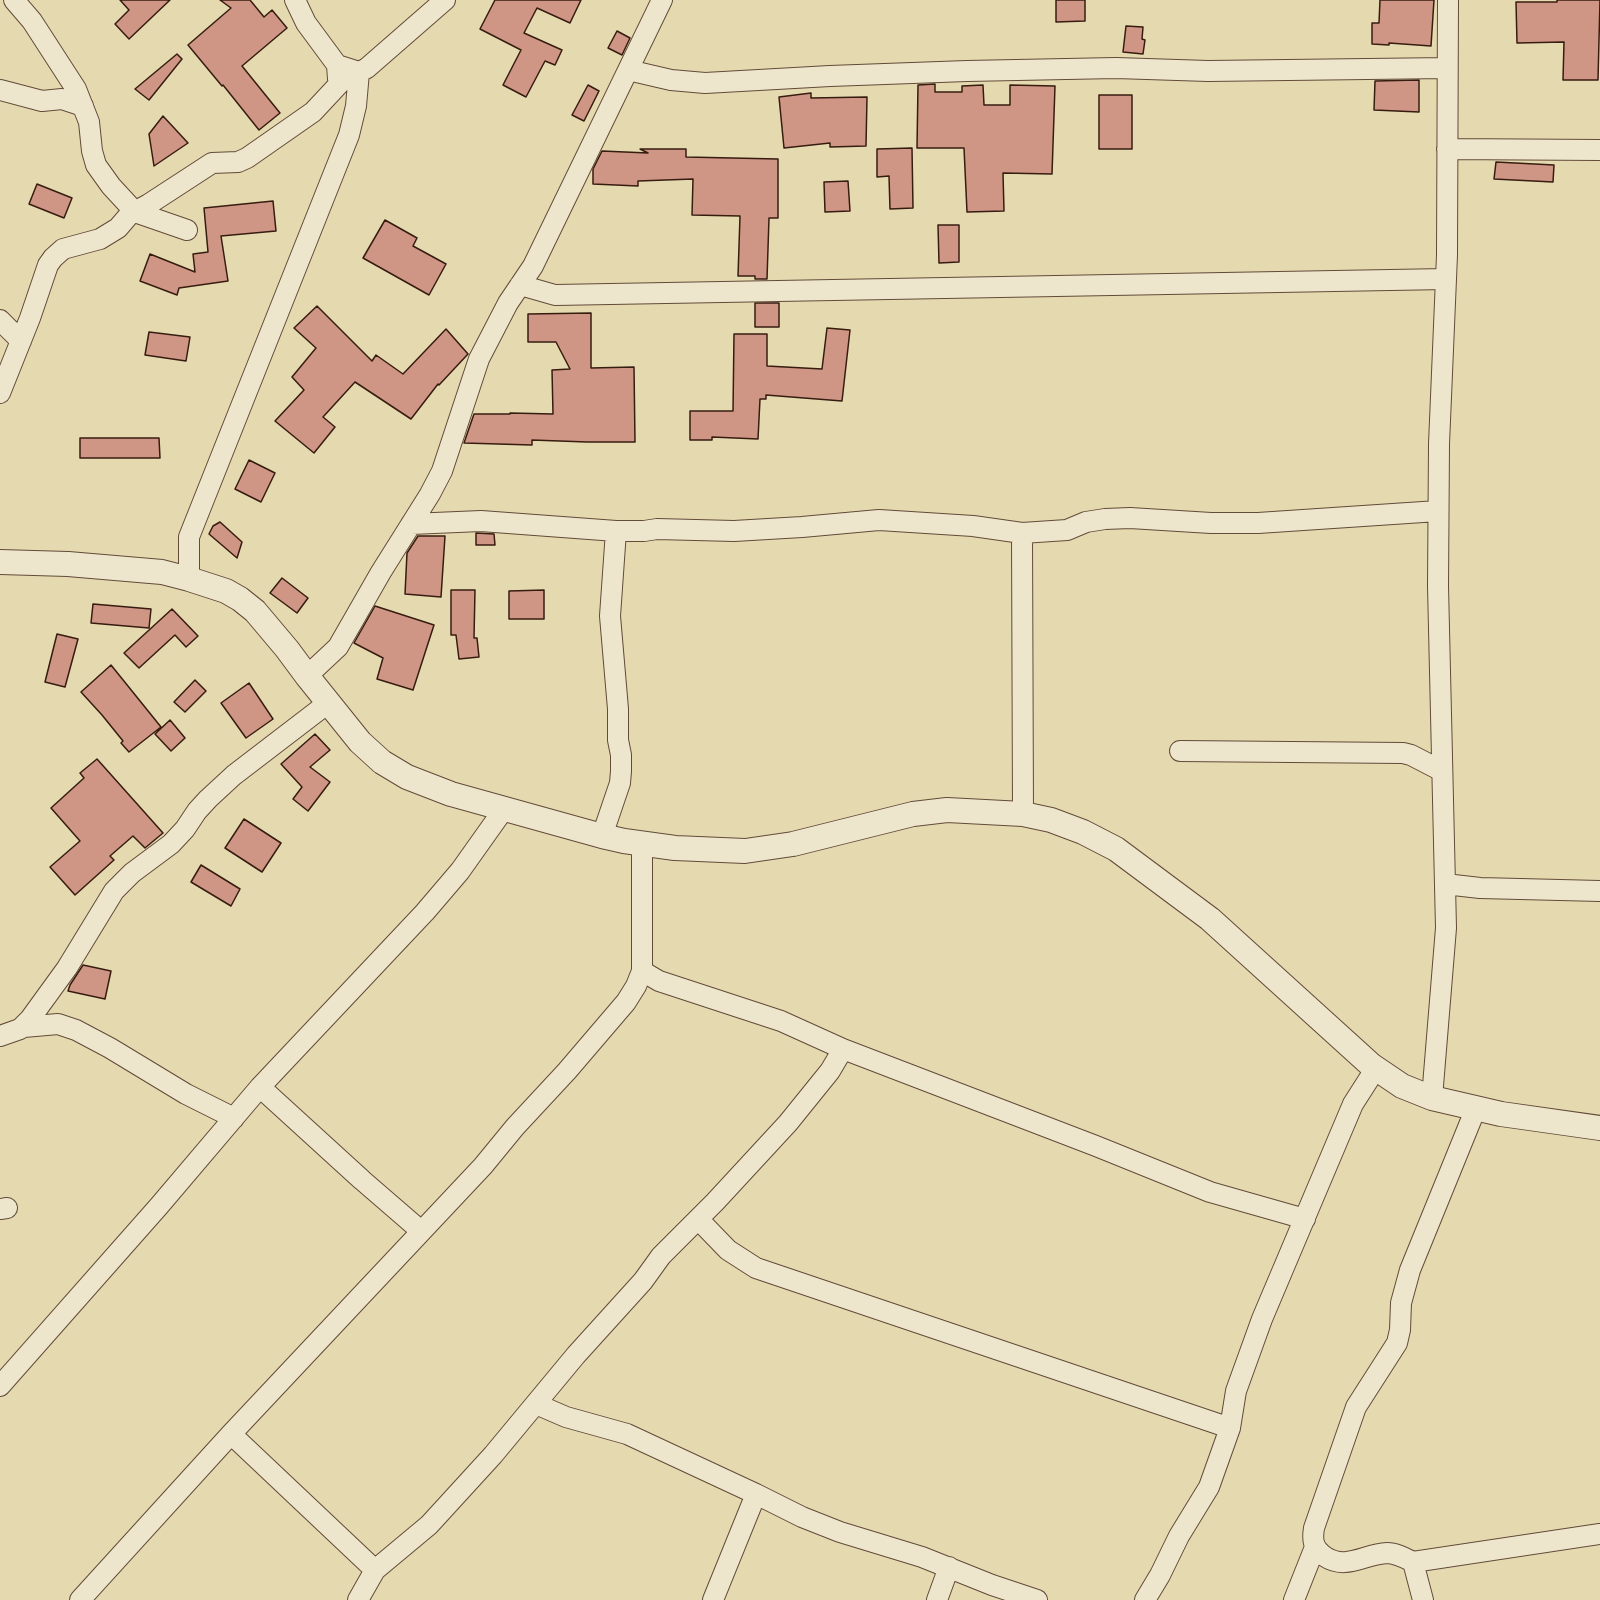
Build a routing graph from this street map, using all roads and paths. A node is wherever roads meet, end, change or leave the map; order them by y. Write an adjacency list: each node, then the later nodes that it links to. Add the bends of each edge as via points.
1 (14, 0): 11 (street, via 32,21)
2 (295, 0): 9 (street)
3 (445, 0): 8 (street)
4 (663, 0): 7 (street)
5 (1448, 0): 6 (street)
6 (1447, 68): 7 (street, via 978,70 705,83); 12 (street)
7 (628, 70): 17 (street, via 533,266)
8 (359, 72): 9 (street); 26 (street, via 349,135 189,537)
9 (338, 75): 14 (street, via 313,112 247,158 212,163)
10 (0, 90): 11 (street, via 42,101)
11 (67, 90): 14 (street, via 76,89 89,122 96,165)
12 (1447, 148): 13 (street); 16 (street)
13 (1600, 150)
14 (135, 212): 15 (street); 19 (street, via 100,239 63,249 53,258)
15 (188, 230)
16 (1446, 279): 17 (street, via 555,295); 21 (street)
17 (520, 285): 22 (street, via 479,359 441,471)
18 (0, 320): 19 (street)
19 (21, 341): 20 (street)
20 (0, 393)
21 (1438, 511): 24 (street, via 1258,523 1105,519 1067,530); 30 (street)
22 (411, 524): 23 (street, via 481,521); 27 (street, via 338,647)
23 (616, 531): 24 (street, via 734,531 879,520); 33 (street, via 610,616 621,771)
24 (1022, 533): 32 (street)
25 (0, 562): 26 (street, via 162,572)
26 (189, 579): 27 (street, via 226,591 255,611)
27 (307, 676): 28 (street)
28 (328, 703): 31 (street, via 382,762 407,777 451,794); 38 (street, via 234,776 208,799 171,844 114,891 68,968)
29 (1180, 751): 30 (street, via 1403,753)
30 (1442, 771): 35 (street)
31 (504, 809): 33 (street); 42 (street, via 425,912)
32 (1023, 814): 34 (street, via 930,811 793,844 745,851); 41 (street, via 1083,832 1116,849 1210,920)
33 (602, 836): 34 (street)
34 (642, 844): 37 (street)
35 (1445, 884): 36 (street); 43 (street, via 1446,928)
36 (1600, 891)
37 (642, 971): 40 (street, via 659,981 781,1022); 49 (street, via 626,1002)
38 (24, 1027): 39 (street); 45 (street, via 58,1024 76,1030)
39 (0, 1036)
40 (843, 1049): 47 (street, via 814,1094); 48 (street, via 1210,1192)
41 (1376, 1068): 43 (street, via 1402,1086); 48 (street, via 1353,1104)
42 (260, 1087): 45 (street); 49 (street)
43 (1432, 1098): 44 (street)
44 (1476, 1108): 46 (street); 56 (street, via 1410,1270 1401,1303 1397,1343 1356,1407 1314,1528)
45 (234, 1118): 50 (street)
46 (1600, 1128)
47 (698, 1219): 51 (street, via 661,1256); 52 (street, via 728,1250 756,1268)
48 (1305, 1219): 52 (street, via 1236,1390)
49 (422, 1231): 53 (street)
50 (0, 1386)
51 (536, 1404): 54 (street, via 627,1434); 59 (street, via 429,1525)
52 (1230, 1428): 65 (street, via 1209,1487)
53 (231, 1434): 59 (street); 60 (street)
54 (756, 1494): 58 (street, via 840,1532); 62 (street)
55 (1600, 1534): 57 (street)
56 (1315, 1547): 57 (street, via 1332,1561 1344,1563 1387,1553); 66 (street)
57 (1413, 1562): 67 (street)
58 (949, 1567): 63 (street); 64 (street)
59 (375, 1570): 61 (street)
60 (80, 1600)
61 (358, 1600)
62 (713, 1600)
63 (937, 1600)
64 (1037, 1600)
65 (1145, 1600)
66 (1294, 1600)
67 (1423, 1600)

